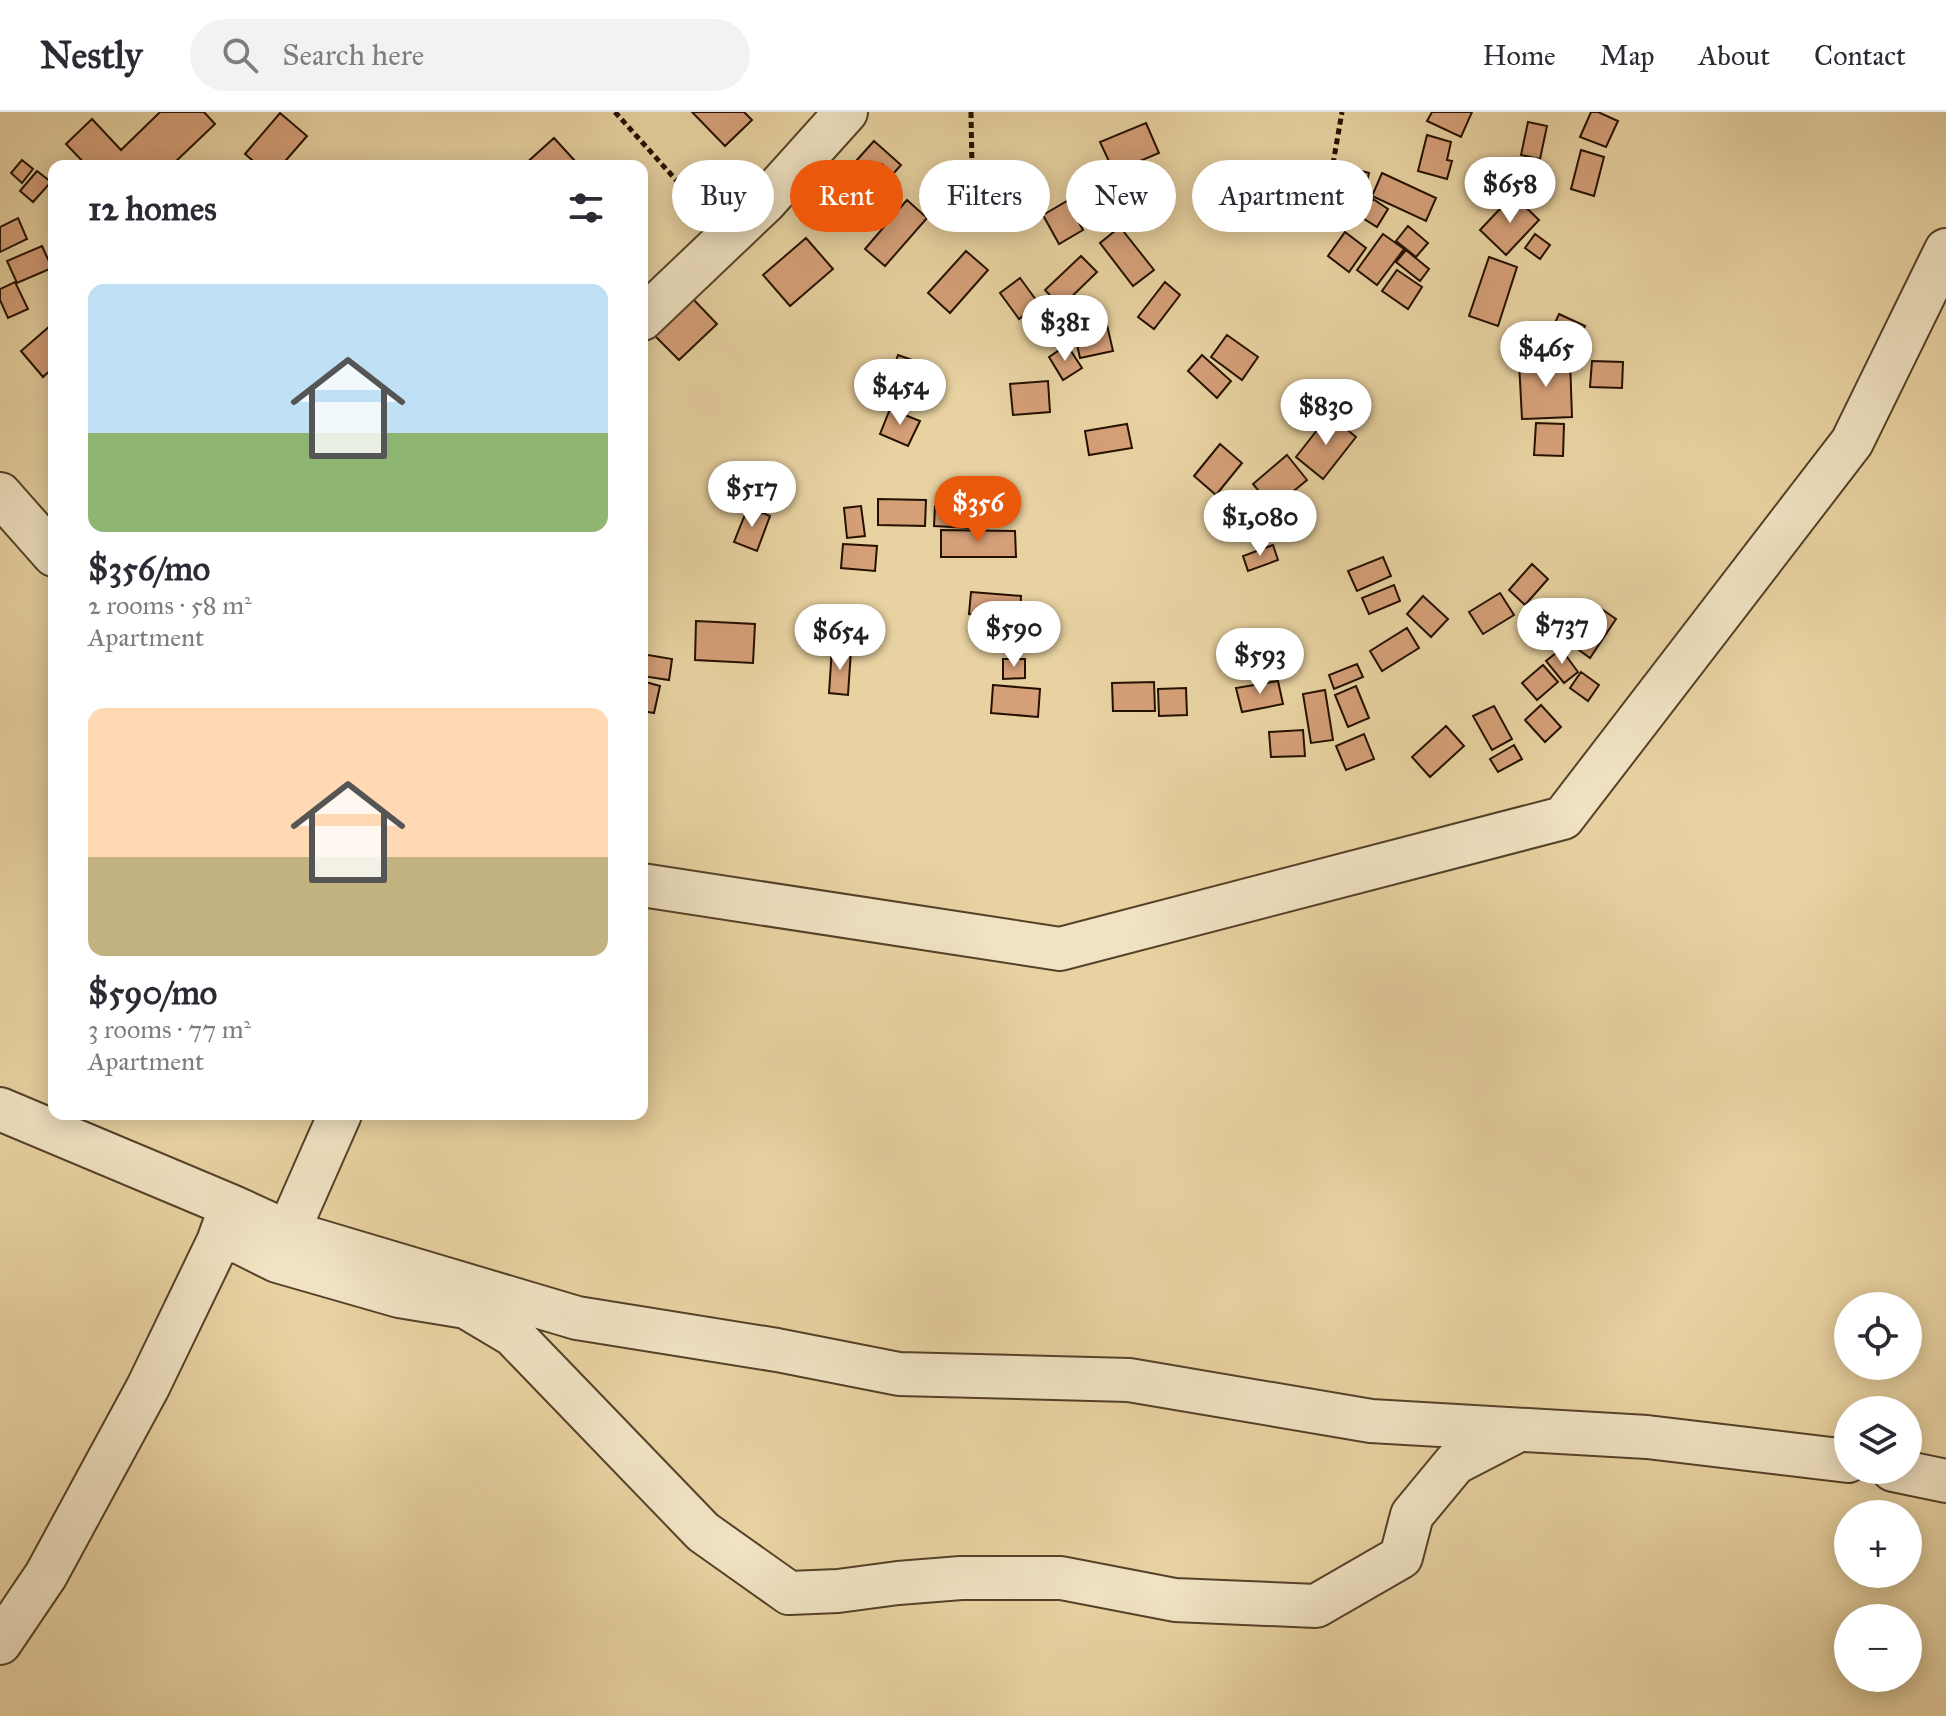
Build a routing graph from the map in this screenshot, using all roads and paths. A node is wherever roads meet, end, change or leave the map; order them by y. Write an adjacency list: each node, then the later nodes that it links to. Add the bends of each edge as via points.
1 (615, 112): 7 (path)
2 (846, 112): 7 (street)
3 (971, 112): 5 (path)
4 (1342, 112): 6 (path)
5 (972, 160)
6 (1334, 160)
7 (727, 238): 9 (street)
8 (1946, 250): 12 (street, via 1852,442 1563,818 1060,949)
9 (648, 313)
10 (0, 494): 11 (street)
11 (48, 548)
12 (648, 886)
13 (0, 1109): 15 (street)
14 (337, 1120): 16 (street)
15 (225, 1224): 16 (street); 17 (street, via 237,1241 277,1261 386,1293 466,1307 513,1335 703,1532 789,1593 961,1578 1061,1578 1175,1600 1316,1606 1401,1557 1412,1515 1455,1463); 21 (street, via 148,1387 46,1575)
16 (288, 1232): 17 (street, via 577,1318 899,1374 1129,1380 1371,1421)
17 (1520, 1430): 18 (street, via 1647,1437)
18 (1834, 1459)
19 (1922, 1476): 20 (street)
20 (1946, 1481)
21 (0, 1643)

